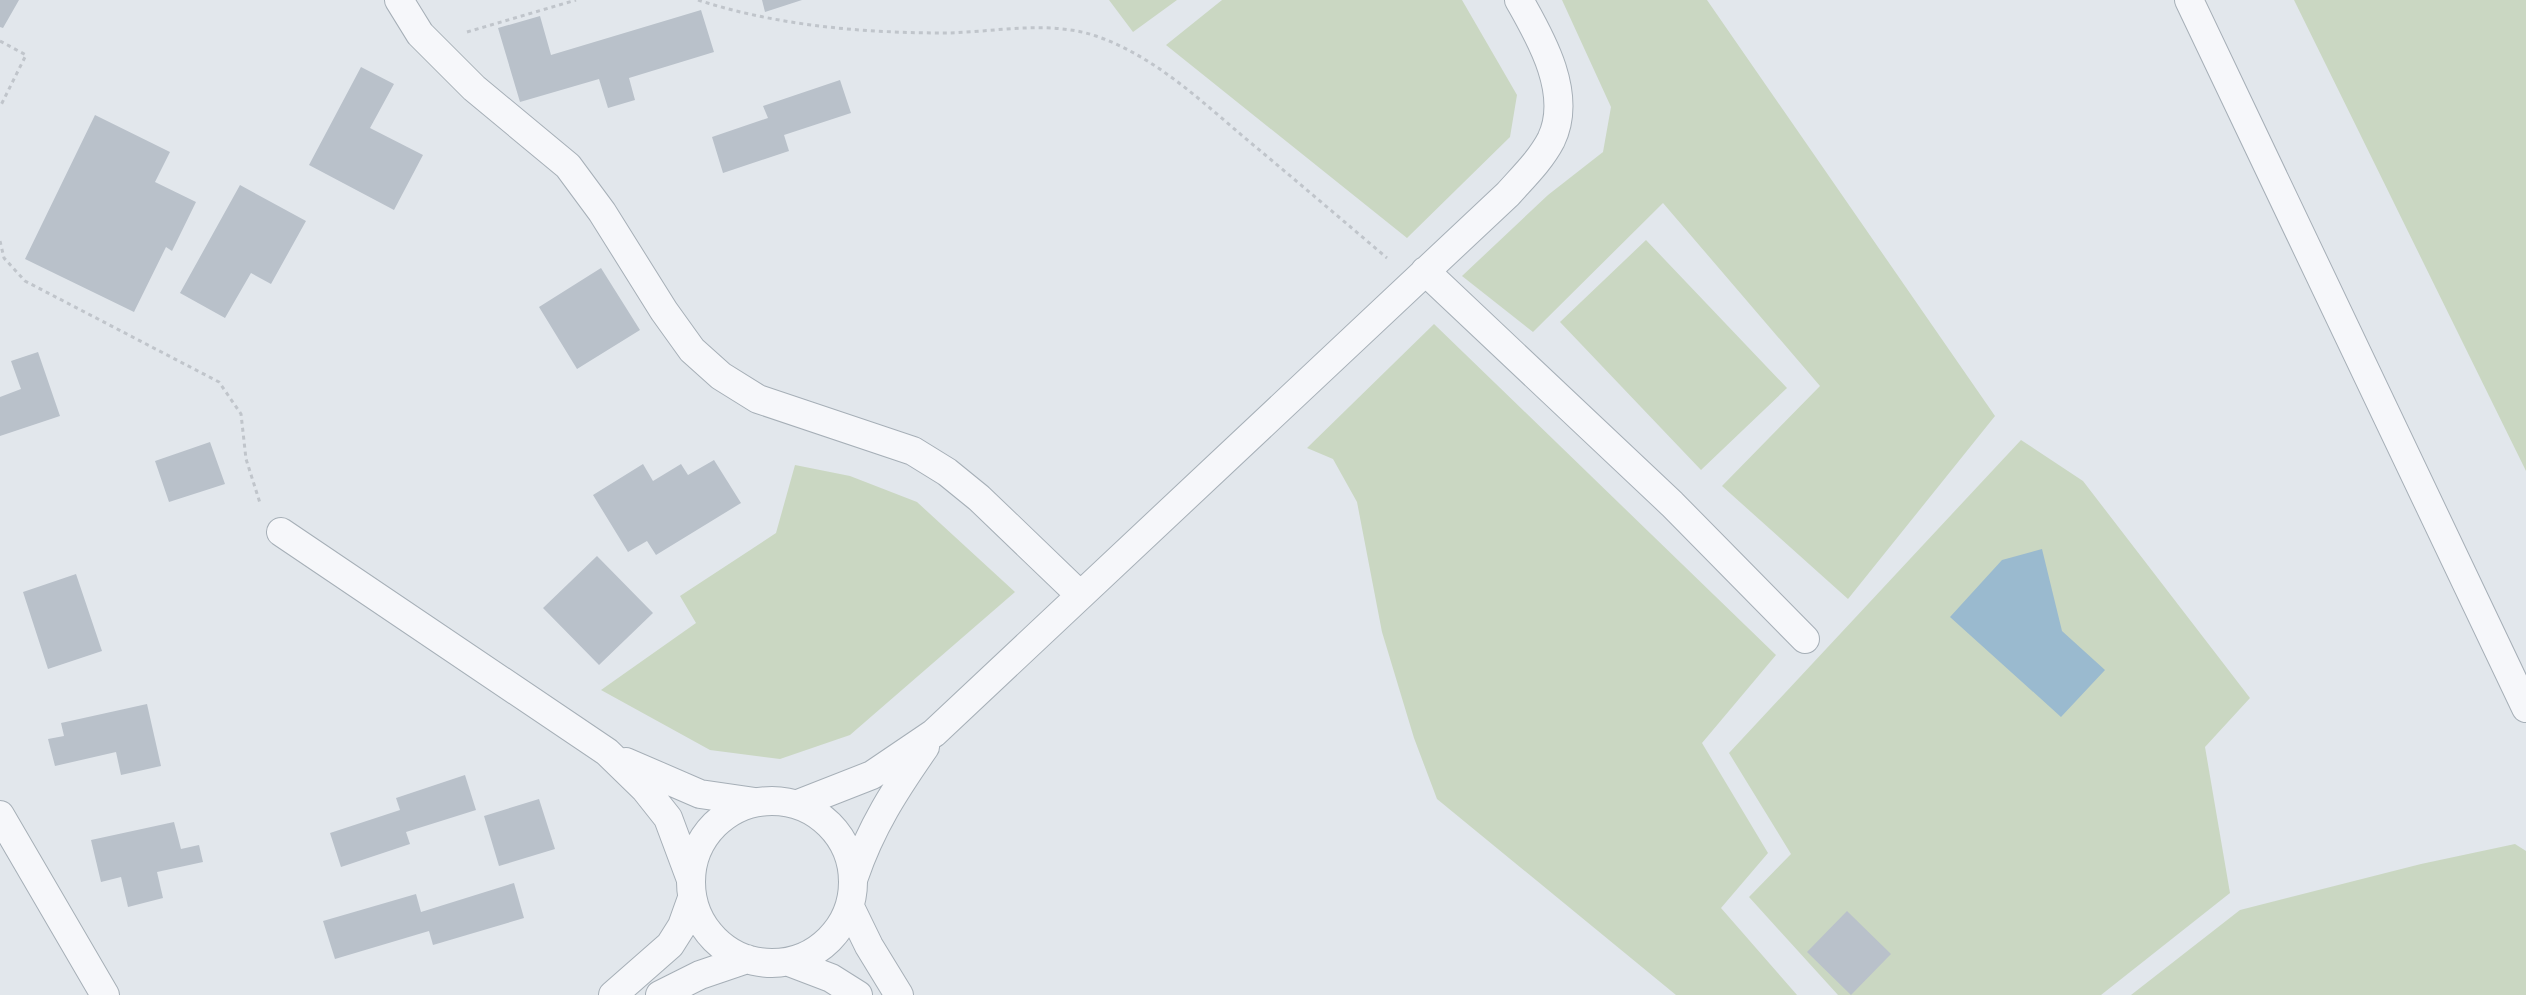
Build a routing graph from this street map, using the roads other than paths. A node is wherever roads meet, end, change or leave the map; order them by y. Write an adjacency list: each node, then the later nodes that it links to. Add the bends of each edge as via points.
1 (399, 0): 6 (street, via 420,34 474,88 568,166 692,350 721,376 758,398 913,451 947,472 979,498)
2 (1519, 0): 4 (street, via 1554,72 1560,106 1552,139 1538,161 1508,194)
3 (2189, 0): 8 (street)
4 (1420, 276): 6 (street); 7 (street, via 1672,504)
5 (281, 532): 10 (street)
6 (1080, 595): 9 (street)
7 (1805, 639)
8 (2526, 708)
9 (934, 733): 12 (street, via 872,775); 14 (street, via 888,800 866,842)
10 (607, 752): 11 (street, via 700,794); 15 (street, via 645,789 668,818)
11 (755, 802): 12 (street, via 776,800); 15 (street, via 735,809 717,821 703,837 694,856)
12 (798, 804): 14 (street, via 816,812 837,832 851,858)
13 (0, 815): 19 (street)
14 (854, 877): 16 (street)
15 (691, 888): 17 (street, via 699,919 711,936 727,950); 20 (street, via 682,926 670,945)
16 (850, 906): 18 (street, via 841,926 827,942 809,955); 23 (street)
17 (746, 959): 18 (street); 21 (street, via 700,975)
18 (789, 962): 22 (street, via 830,978)
19 (105, 995)
20 (613, 995)
21 (660, 995)
22 (858, 995)
23 (898, 995)

